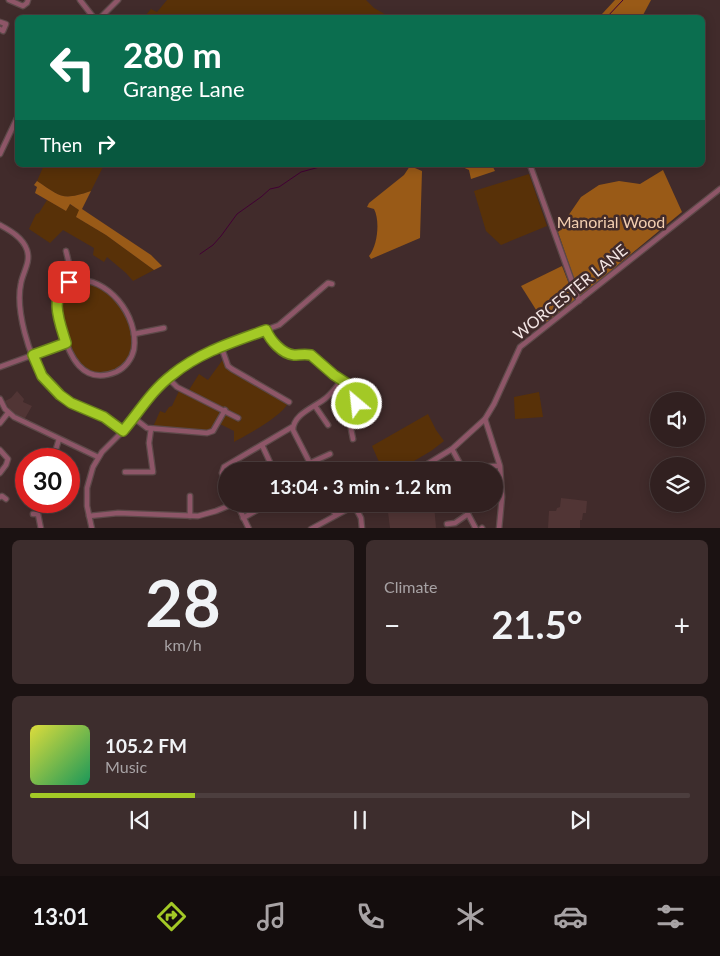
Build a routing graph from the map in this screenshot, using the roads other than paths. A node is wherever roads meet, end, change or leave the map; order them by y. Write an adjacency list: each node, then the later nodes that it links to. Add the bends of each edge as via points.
1 (9, 0): 2 (street, via 22,6)
2 (28, 0)
3 (80, 0): 5 (street)
4 (118, 0): 6 (street)
5 (92, 15)
6 (103, 15)
7 (0, 22): 8 (street, via 6,24)
8 (2, 32)
9 (15, 122): 10 (street)
10 (0, 154)
11 (531, 167): 17 (street)
12 (720, 189): 17 (street, WORCESTER LANE)
13 (0, 225): 23 (street, via 18,237 28,252 28,266 18,300)
14 (66, 251): 15 (street)
15 (73, 280): 20 (street, via 88,281 109,292 125,309); 21 (street, via 62,288 57,297)
16 (332, 284): 19 (street, via 328,283 279,325)
17 (579, 301): 34 (street, WORCESTER LANE, via 520,347)
18 (164, 328): 20 (street)
19 (266, 330): 22 (street); 26 (street, via 282,350 292,355 311,355)
20 (134, 334): 21 (street, via 133,352 126,364 105,375 80,368)
21 (66, 343): 23 (street)
22 (221, 346): 25 (street); 28 (street, via 228,366)
23 (33, 355): 24 (street); 39 (street, via 42,376 60,395 104,417)
24 (0, 367)
25 (168, 378): 30 (street, via 177,387); 32 (street)
26 (342, 380): 29 (street); 41 (street, via 351,386 358,408)
27 (0, 399): 31 (street)
28 (289, 402)
29 (315, 406): 36 (street); 37 (street, via 296,420)
30 (224, 410): 33 (street); 38 (street, via 213,431 207,434)
31 (8, 413): 35 (street); 40 (street)
32 (134, 418): 38 (street); 39 (street)
33 (238, 418)
34 (486, 419): 45 (street, WORCESTER LANE); 78 (street, via 500,466)
35 (0, 423)
36 (325, 423)
37 (292, 428): 42 (street); 50 (street)
38 (152, 429): 54 (street, via 149,443 153,472)
39 (123, 431): 47 (street)
40 (59, 439): 43 (street); 47 (street)
41 (353, 439)
42 (262, 445): 48 (street); 49 (street)
43 (56, 448)
44 (0, 450): 55 (street, via 8,459)
45 (452, 450): 52 (street, WORCESTER LANE); 53 (street)
46 (326, 454): 51 (street)
47 (98, 458): 68 (street, via 87,488)
48 (233, 462)
49 (270, 462)
50 (309, 462)
51 (312, 462)
52 (431, 462)
53 (459, 462)
54 (125, 472)
55 (0, 473)
56 (190, 496): 69 (street)
57 (0, 497): 58 (street)
58 (6, 499)
59 (218, 510): 69 (street)
60 (240, 512): 70 (street)
61 (254, 512): 70 (street)
62 (334, 512): 67 (street)
63 (341, 512): 67 (street)
64 (358, 512): 76 (street)
65 (38, 513): 72 (street)
66 (468, 514): 71 (street, via 455,523); 77 (street)
67 (336, 515): 75 (street)
68 (89, 516): 69 (street, via 118,513); 73 (street)
69 (190, 516)
70 (244, 518): 74 (street)
71 (447, 524)
72 (41, 528)
73 (92, 528)
74 (249, 528)
75 (311, 528)
76 (362, 528)
77 (476, 528)
78 (499, 528)

